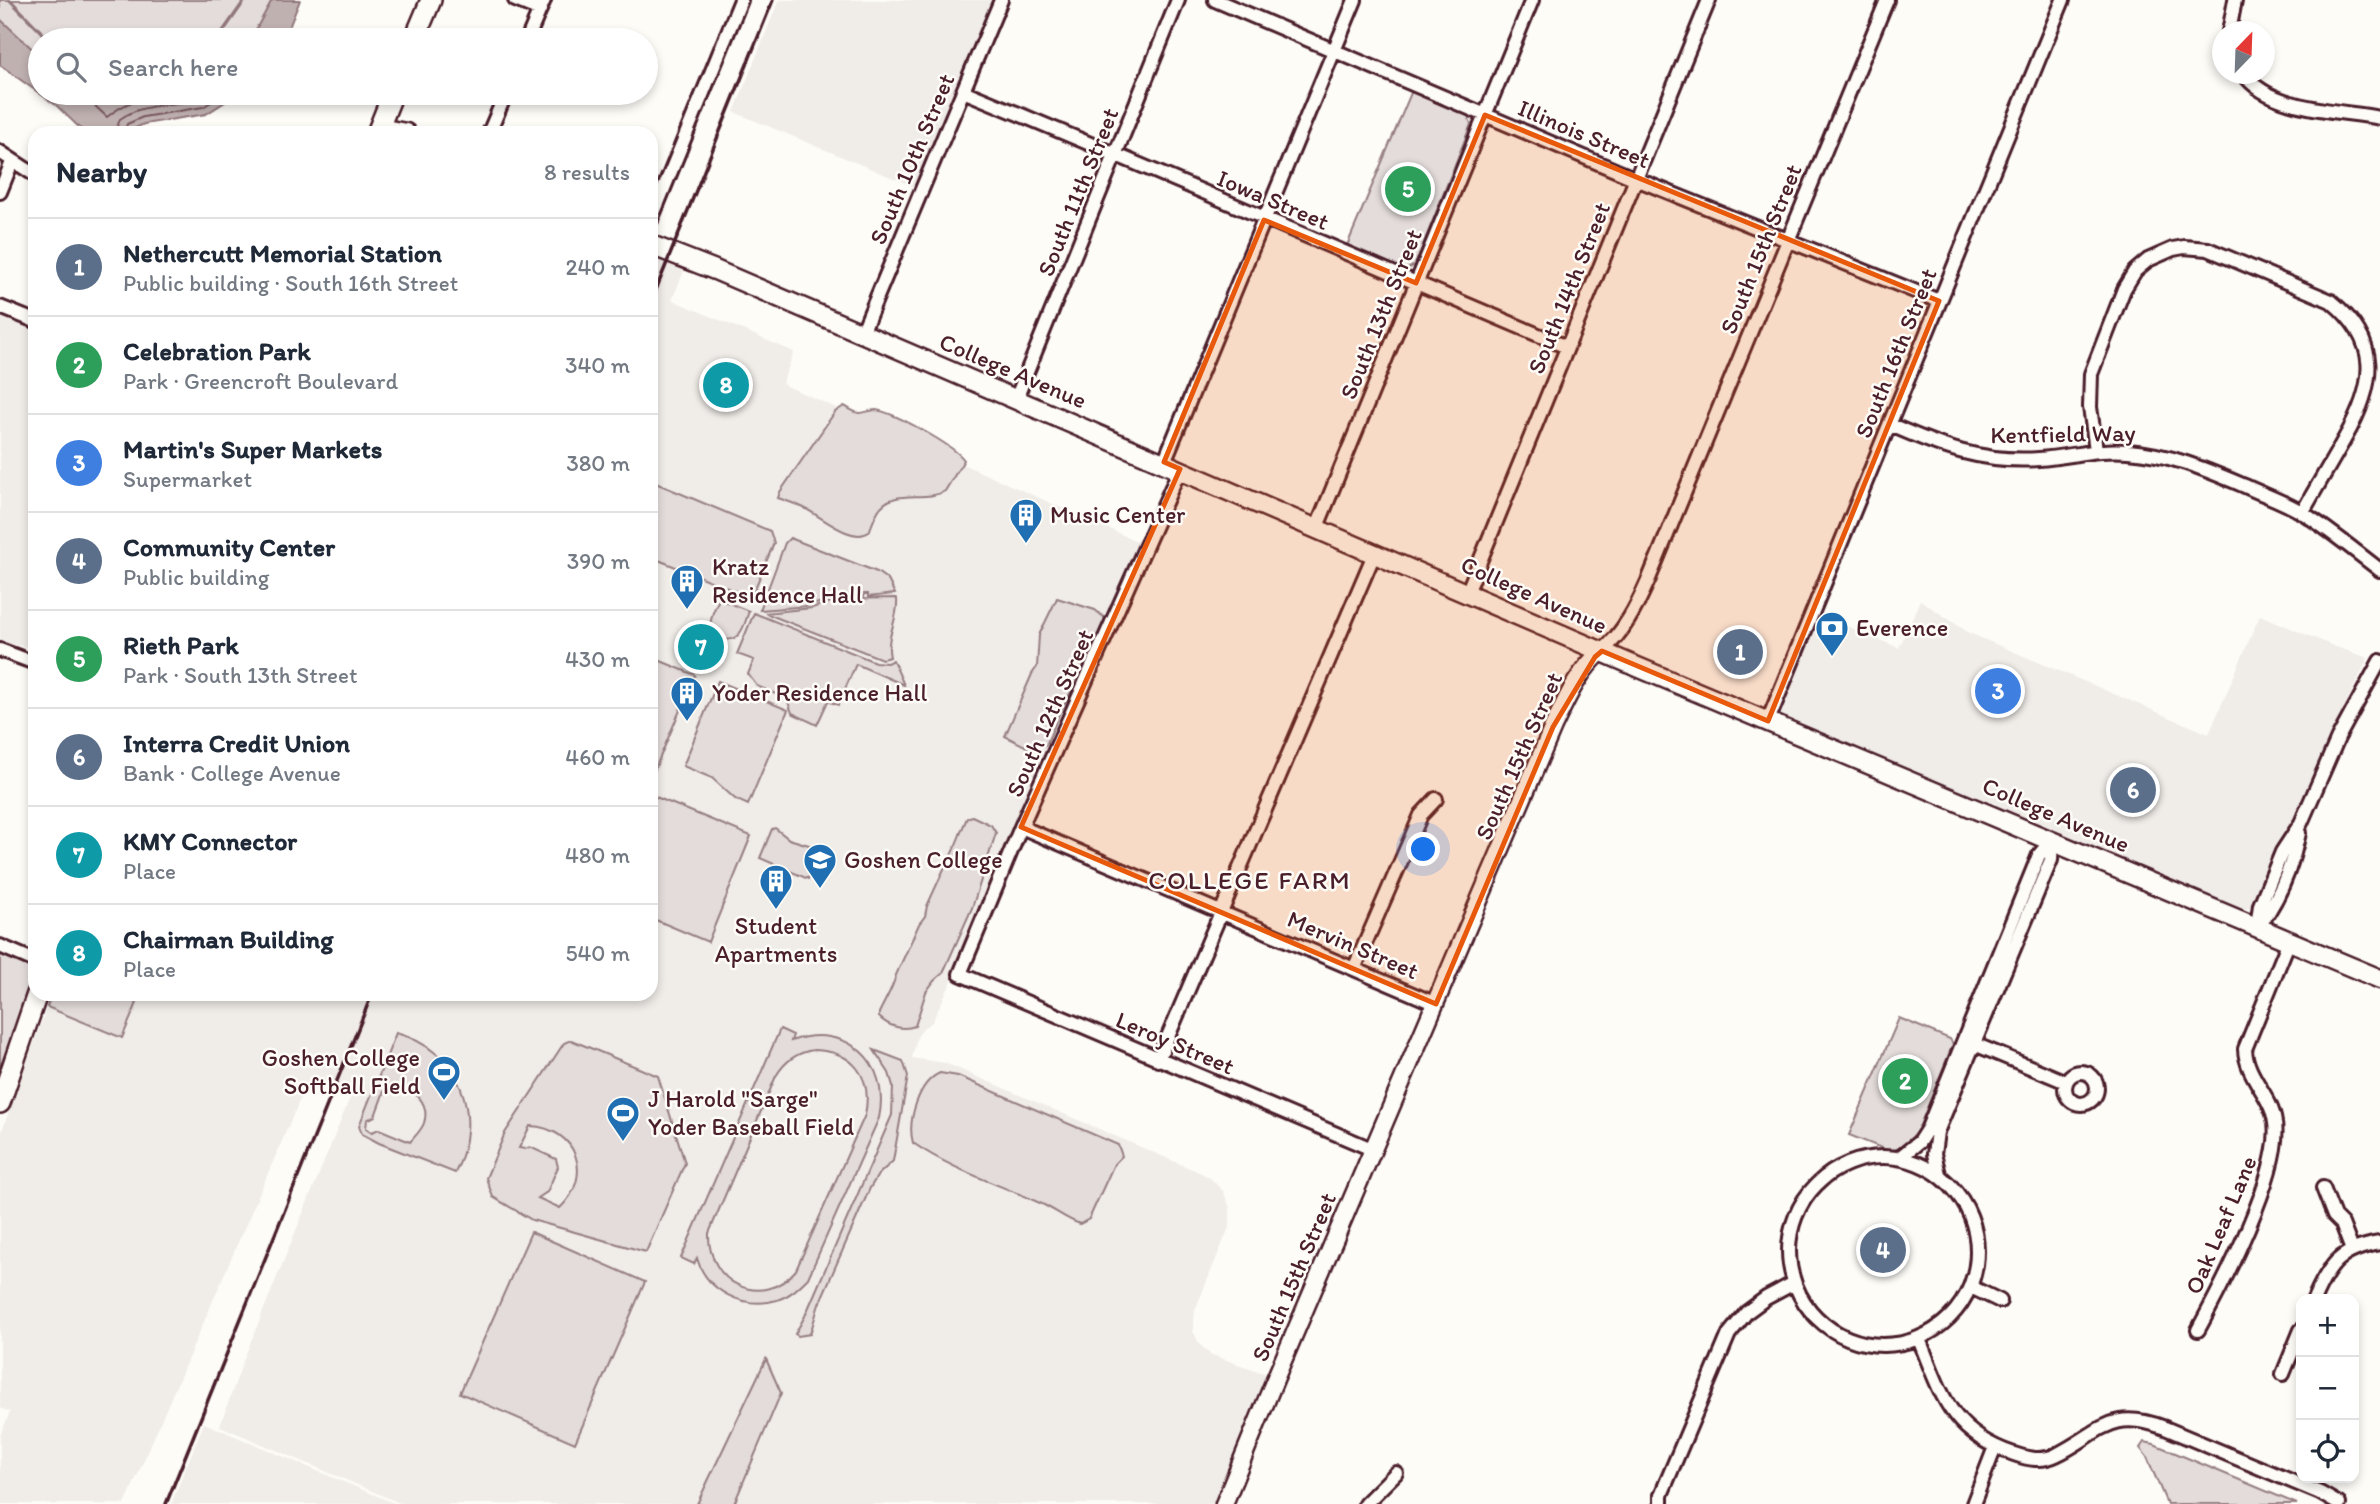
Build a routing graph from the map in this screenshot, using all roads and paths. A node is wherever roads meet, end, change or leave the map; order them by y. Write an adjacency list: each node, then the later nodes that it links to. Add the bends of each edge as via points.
1 (431, 0): 15 (main road)
2 (515, 0): 13 (street)
3 (741, 0): 32 (street)
4 (1001, 0): 19 (street, South 10th Street)
5 (1178, 0): 27 (street, South 11th Street)
6 (1215, 0): 17 (street, Illinois Street)
7 (1355, 0): 17 (street, South 12th Street)
8 (1532, 0): 22 (street, South 13th Street)
9 (1709, 0): 30 (street, South 14th Street)
10 (1887, 0): 35 (street, South 15th Street)
11 (2063, 0): 39 (street, South 16th Street)
12 (2235, 0): 14 (street)
13 (542, 5): 16 (street)
14 (2231, 21)
15 (419, 28)
16 (532, 28)
17 (1334, 51): 22 (street, Illinois Street); 33 (street, South 12th Street)
18 (2256, 84): 23 (street, via 2305,107)
19 (963, 91): 27 (street, Iowa Street); 42 (street, South 10th Street)
20 (389, 105): 24 (main road)
21 (501, 105): 25 (street)
22 (1485, 115): 30 (street, Illinois Street); 38 (street, South 13th Street)
23 (2380, 118)
24 (383, 126)
25 (492, 126)
26 (0, 152): 28 (street)
27 (1117, 154): 33 (street, Iowa Street); 44 (street, South 11th Street)
28 (12, 162): 29 (street); 31 (street)
29 (28, 171)
30 (1636, 179): 35 (street, Illinois Street); 43 (street, South 14th Street)
31 (0, 192)
32 (658, 203)
33 (1265, 220): 38 (street, Iowa Street); 47 (street, South 12th Street)
34 (658, 239): 37 (main road, College Avenue)
35 (1789, 240): 39 (street, Illinois Street); 54 (street, South 15th Street, via 1648,581 1626,623)
36 (658, 247): 37 (main road, College Avenue)
37 (671, 251): 42 (main road, College Avenue)
38 (1416, 283): 43 (street, Iowa Street); 49 (street, South 13th Street)
39 (1940, 301): 45 (street, South 16th Street)
40 (0, 307): 41 (street)
41 (28, 318)
42 (862, 333): 44 (main road, College Avenue)
43 (1567, 347): 52 (street, South 14th Street)
44 (1016, 399): 47 (main road, College Avenue)
45 (1891, 425): 46 (street, Kentfield Way, via 1938,446 1983,458 2014,461); 57 (street, South 16th Street)
46 (2096, 450): 48 (street, Kentfield Way, via 2145,453 2185,462); 48 (street, via 2091,374 2124,289 2135,271 2160,253 2184,247 2208,249 2331,300 2361,323 2373,347 2376,370 2369,394)
47 (1172, 466): 49 (main road, College Avenue); 59 (street, South 12th Street)
48 (2302, 513): 51 (street, Kentfield Way)
49 (1317, 527): 50 (main road, College Avenue)
50 (1375, 552): 52 (main road, College Avenue); 61 (street)
51 (2380, 570)
52 (1467, 593): 54 (main road, College Avenue)
53 (0, 650): 55 (street)
54 (1602, 651): 57 (main road, College Avenue); 70 (street, South 15th Street, via 1587,664 1563,707)
55 (28, 660)
56 (2380, 660): 62 (street, via 2338,738 2301,824 2294,856 2272,910)
57 (1768, 721): 60 (main road, College Avenue)
58 (1436, 799): 66 (street, via 1420,815)
59 (1021, 827): 61 (street, Mervin Street); 67 (street, South 12th Street)
60 (2052, 840): 62 (main road, College Avenue); 71 (street, via 2051,860)
61 (1220, 912): 66 (street, Mervin Street); 72 (street)
62 (2257, 927): 63 (main road, College Avenue)
63 (2289, 941): 68 (main road, College Avenue); 85 (street, Oak Leaf Lane, via 2245,1049 2248,1066 2274,1116 2275,1149 2222,1286)
64 (0, 946): 65 (street)
65 (28, 958)
66 (1354, 969): 70 (street, Mervin Street)
67 (960, 974): 72 (street, Leroy Street)
68 (2380, 979)
69 (35, 1001): 74 (main road)
70 (1436, 1004): 75 (street, South 15th Street)
71 (1969, 1042): 73 (street); 76 (street, via 1925,1134); 77 (street, via 1936,1139)
72 (1158, 1060): 75 (street, Leroy Street)
73 (2066, 1082)
74 (0, 1103)
75 (1374, 1150): 91 (street, South 15th Street)
76 (1899, 1158): 77 (street); 81 (street, via 1874,1157 1850,1163 1828,1174 1808,1194 1795,1218 1789,1244)
77 (1939, 1174): 82 (street, via 1973,1219 1978,1257)
78 (2323, 1188): 80 (street)
79 (2380, 1243): 80 (street)
80 (2352, 1250): 83 (street, via 2325,1275)
81 (1794, 1283): 86 (street, via 1805,1305 1839,1335 1881,1345); 93 (street, via 1747,1312 1729,1334)
82 (1971, 1287): 84 (street); 86 (street, via 1950,1318)
83 (2316, 1294)
84 (2000, 1301)
85 (2198, 1330)
86 (1919, 1339): 89 (street, via 1951,1411 1970,1432)
87 (2296, 1342): 88 (street)
88 (2283, 1374)
89 (1995, 1447): 94 (street); 95 (street, via 2042,1459 2107,1425 2139,1420)
90 (1396, 1473): 92 (street)
91 (1224, 1504)
92 (1365, 1504)
93 (1661, 1504)
94 (1972, 1504)
95 (2339, 1504)

